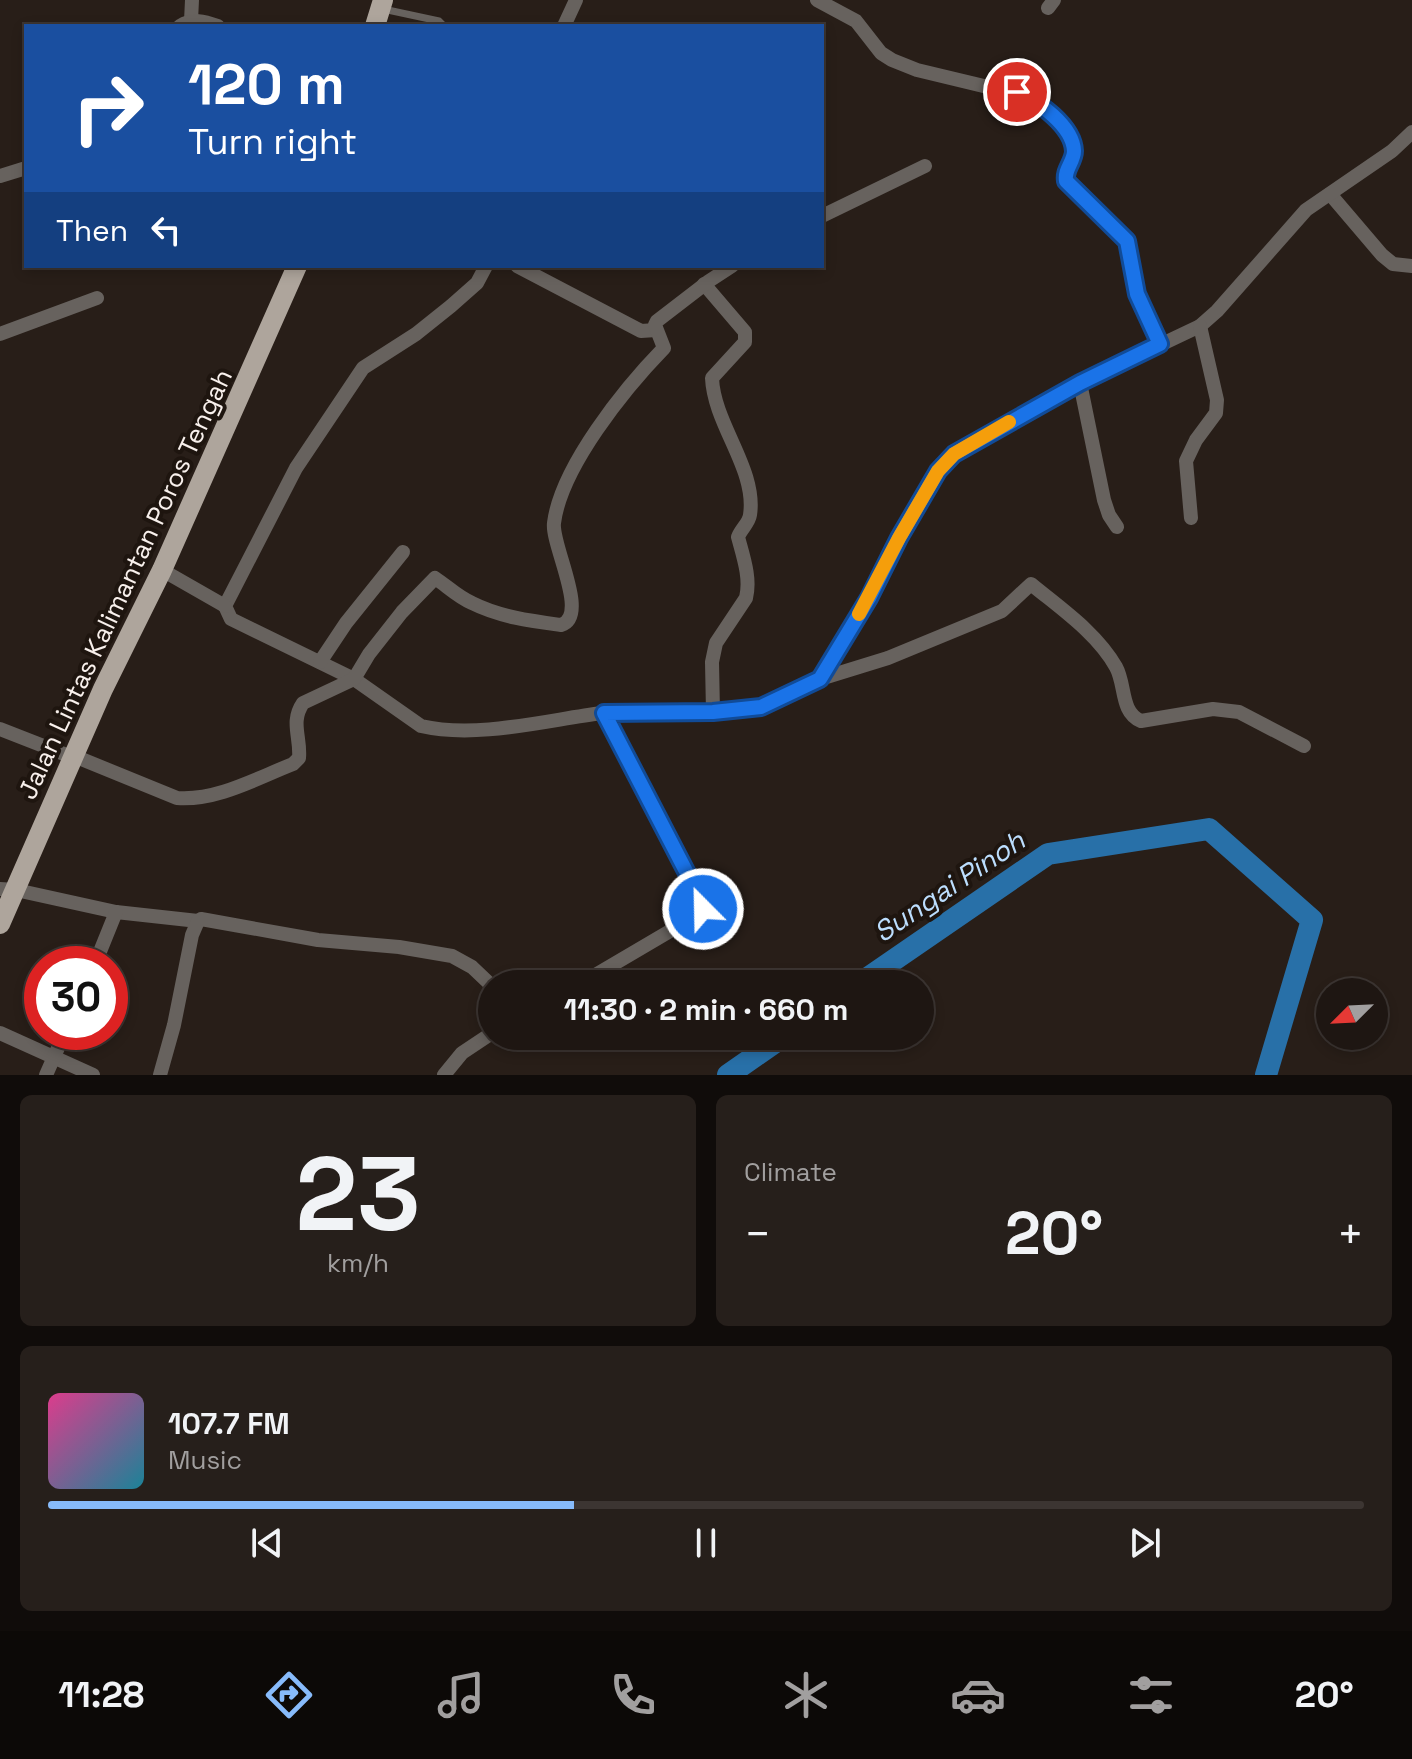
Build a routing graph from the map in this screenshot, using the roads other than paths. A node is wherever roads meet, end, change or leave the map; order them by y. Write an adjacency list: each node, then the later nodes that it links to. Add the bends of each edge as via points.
1 (192, 0): 5 (street)
2 (576, 0): 9 (street)
3 (817, 0): 27 (street, via 856,21 892,60 1017,92 1066,127 1074,155 1066,181 1127,241 1137,294)
4 (378, 8): 7 (main road); 8 (lane)
5 (186, 23): 6 (street)
6 (212, 24)
7 (365, 24)
8 (442, 24)
9 (565, 24)
10 (1412, 132): 14 (street)
11 (925, 166): 15 (street)
12 (24, 169): 13 (street)
13 (0, 176)
14 (1330, 194): 16 (street, via 1382,255 1393,264); 24 (street, via 1297,219)
15 (824, 215)
16 (1412, 266)
17 (285, 268): 41 (main road, Jalan Lintas Kalimantan Poros Tengah, via 94,683)
18 (296, 268): 32 (main road, Jalan Lintas Kalimantan Poros Tengah)
19 (485, 268): 33 (street, via 477,283 451,306 363,368 296,468)
20 (521, 268): 25 (street, via 641,331)
21 (729, 268): 22 (street)
22 (704, 284): 25 (street, via 657,321); 37 (street, via 747,337 712,378 714,397 743,465 750,515 738,537 748,592 716,643)
23 (97, 298): 26 (street)
24 (1200, 326): 27 (street); 29 (street, via 1217,400 1216,413 1186,461)
25 (656, 330): 35 (street, via 664,348 574,466 558,506 553,525 571,595 567,623 522,620 493,611 435,578 402,612)
26 (0, 334)
27 (1160, 344): 28 (street)
28 (1080, 383): 30 (street, via 1104,500); 36 (street, via 954,454 938,471)
29 (1191, 518)
30 (1117, 527)
31 (403, 552): 34 (street)
32 (162, 570): 33 (street); 41 (main road, Jalan Lintas Kalimantan Poros Tengah)
33 (225, 606): 34 (street, via 231,619)
34 (320, 662): 35 (street)
35 (354, 679): 38 (street, via 421,726 432,728 497,728); 41 (street, via 303,703 295,721 300,750 293,764 210,797 177,798)
36 (820, 679): 37 (street, via 761,707); 40 (street, via 888,658 1002,611 1031,584 1109,656 1133,717 1141,721 1213,709 1239,712)
37 (713, 712): 38 (street)
38 (604, 713): 47 (street, via 703,904 699,914)
39 (0, 729): 41 (street)
40 (1304, 746)
41 (69, 755): 42 (main road, Jalan Lintas Kalimantan Poros Tengah)
42 (5, 891): 43 (street); 45 (main road, Jalan Lintas Kalimantan Poros Tengah)
43 (116, 912): 44 (street); 46 (street)
44 (198, 921): 48 (street, via 452,956); 55 (street)
45 (0, 924)
46 (102, 946)
47 (605, 970)
48 (478, 973)
49 (0, 1033): 52 (street)
50 (478, 1042): 56 (street)
51 (57, 1050): 52 (street)
52 (53, 1058): 53 (street); 54 (street)
53 (46, 1075)
54 (93, 1075)
55 (160, 1075)
56 (444, 1075)

